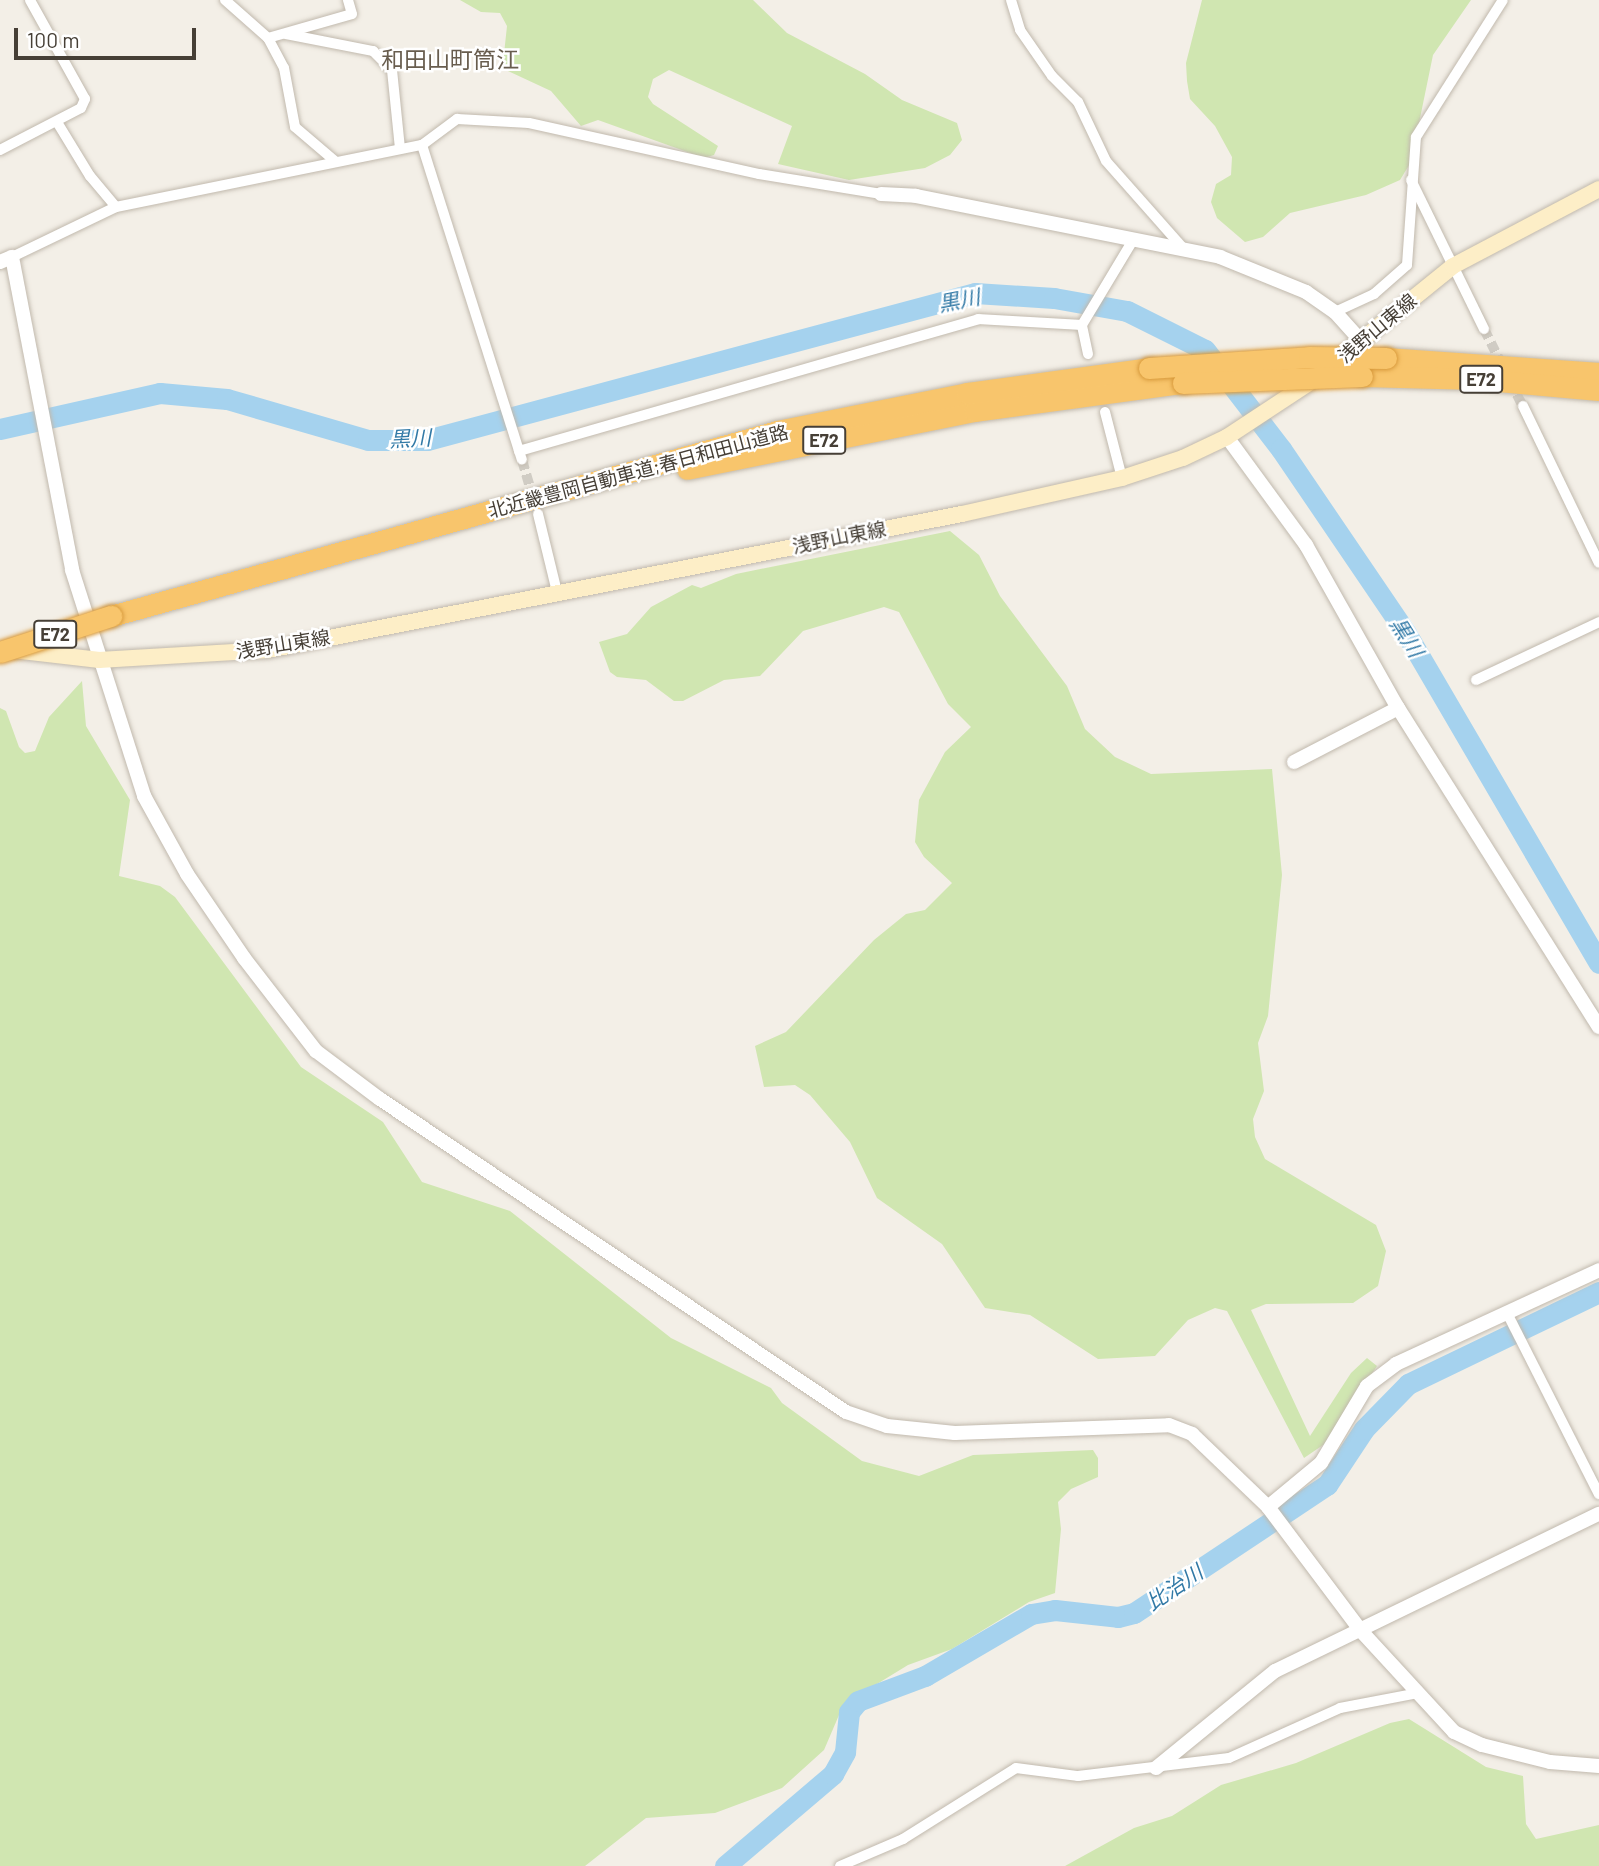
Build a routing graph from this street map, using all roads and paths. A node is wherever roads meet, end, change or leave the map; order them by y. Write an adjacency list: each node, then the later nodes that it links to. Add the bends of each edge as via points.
1 (30, 0): 8 (street, via 85,99 81,108)
2 (225, 0): 7 (street)
3 (348, 0): 6 (street, via 352,14)
4 (1011, 0): 18 (street, via 1020,30 1052,76 1078,103 1106,161)
5 (1503, 0): 13 (street, via 1416,136)
6 (286, 34): 7 (street); 10 (street, via 373,51 392,70)
7 (268, 38): 12 (street, via 284,68 295,127)
8 (57, 122): 11 (street); 16 (street, via 90,176)
9 (422, 145): 10 (street); 15 (street, via 457,119 530,123 759,174); 22 (street, via 520,455 978,319)
10 (400, 149): 12 (street)
11 (0, 150)
12 (335, 161): 16 (street)
13 (1410, 179): 20 (street); 21 (street, via 1407,265 1374,294)
14 (1599, 189): 20 (main road, 浅野山東線)
15 (881, 194): 17 (street, via 916,196)
16 (116, 207): 19 (street)
17 (1132, 240): 18 (street); 22 (street)
18 (1182, 247): 21 (street, via 1264,274 1306,292)
19 (6, 259): 42 (street, via 48,438 72,570)
20 (1453, 266): 23 (street); 24 (main road, 浅野山東線)
21 (1335, 312): 24 (street)
22 (1082, 325): 25 (street)
23 (1484, 329)
24 (1359, 339): 34 (main road, 浅野山東線, via 1311,385)
25 (1088, 354)
26 (1478, 361): 27 (highway, 北近畿豊岡自動車道;春日和田山道路 / E72); 28 (highway); 29 (highway, 北近畿豊岡自動車道;春日和田山道路 / E72)
27 (1387, 367): 30 (highway, 北近畿豊岡自動車道;春日和田山道路 / E72); 31 (highway); 37 (highway, 北近畿豊岡自動車道;春日和田山道路 / E72, bridge, via 1362,376 1183,383 908,424); 37 (highway, 北近畿豊岡自動車道;春日和田山道路 / E72, bridge, via 1309,357 1149,368 967,393 777,431)
28 (1599, 367)
29 (1599, 373)
30 (1599, 390)
31 (1599, 405)
32 (1523, 406): 38 (street)
33 (1105, 412): 35 (street)
34 (1227, 437): 35 (main road, 浅野山東線); 44 (street, via 1306,545)
35 (1122, 478): 39 (main road, 浅野山東線)
36 (538, 513): 39 (street)
37 (469, 517): 41 (highway, 北近畿豊岡自動車道;春日和田山道路 / E72, bridge)
38 (1599, 564)
39 (557, 592): 42 (main road, 浅野山東線, via 268,650)
40 (1599, 622): 43 (street)
41 (0, 650): 42 (main road, 浅野山東線)
42 (99, 660): 50 (street, via 144,796 187,874 287,1018 316,1051 380,1099 846,1412 887,1426 956,1433 1169,1425 1192,1434)
43 (1476, 680)
44 (1398, 708): 45 (street); 46 (street)
45 (1294, 762)
46 (1599, 1027)
47 (1599, 1270): 48 (street)
48 (1508, 1315): 49 (street); 50 (street, via 1396,1364 1367,1385 1321,1463)
49 (1599, 1494)
50 (1268, 1507): 52 (street)
51 (1599, 1514): 52 (street)
52 (1362, 1632): 53 (street); 55 (street, via 1275,1671)
53 (1418, 1693): 54 (street, via 1454,1732 1482,1745 1550,1762); 55 (street, via 1340,1708 1229,1758)
54 (1599, 1766)
55 (1156, 1768): 56 (street, via 1077,1776 1016,1768 903,1839)
56 (840, 1866)

